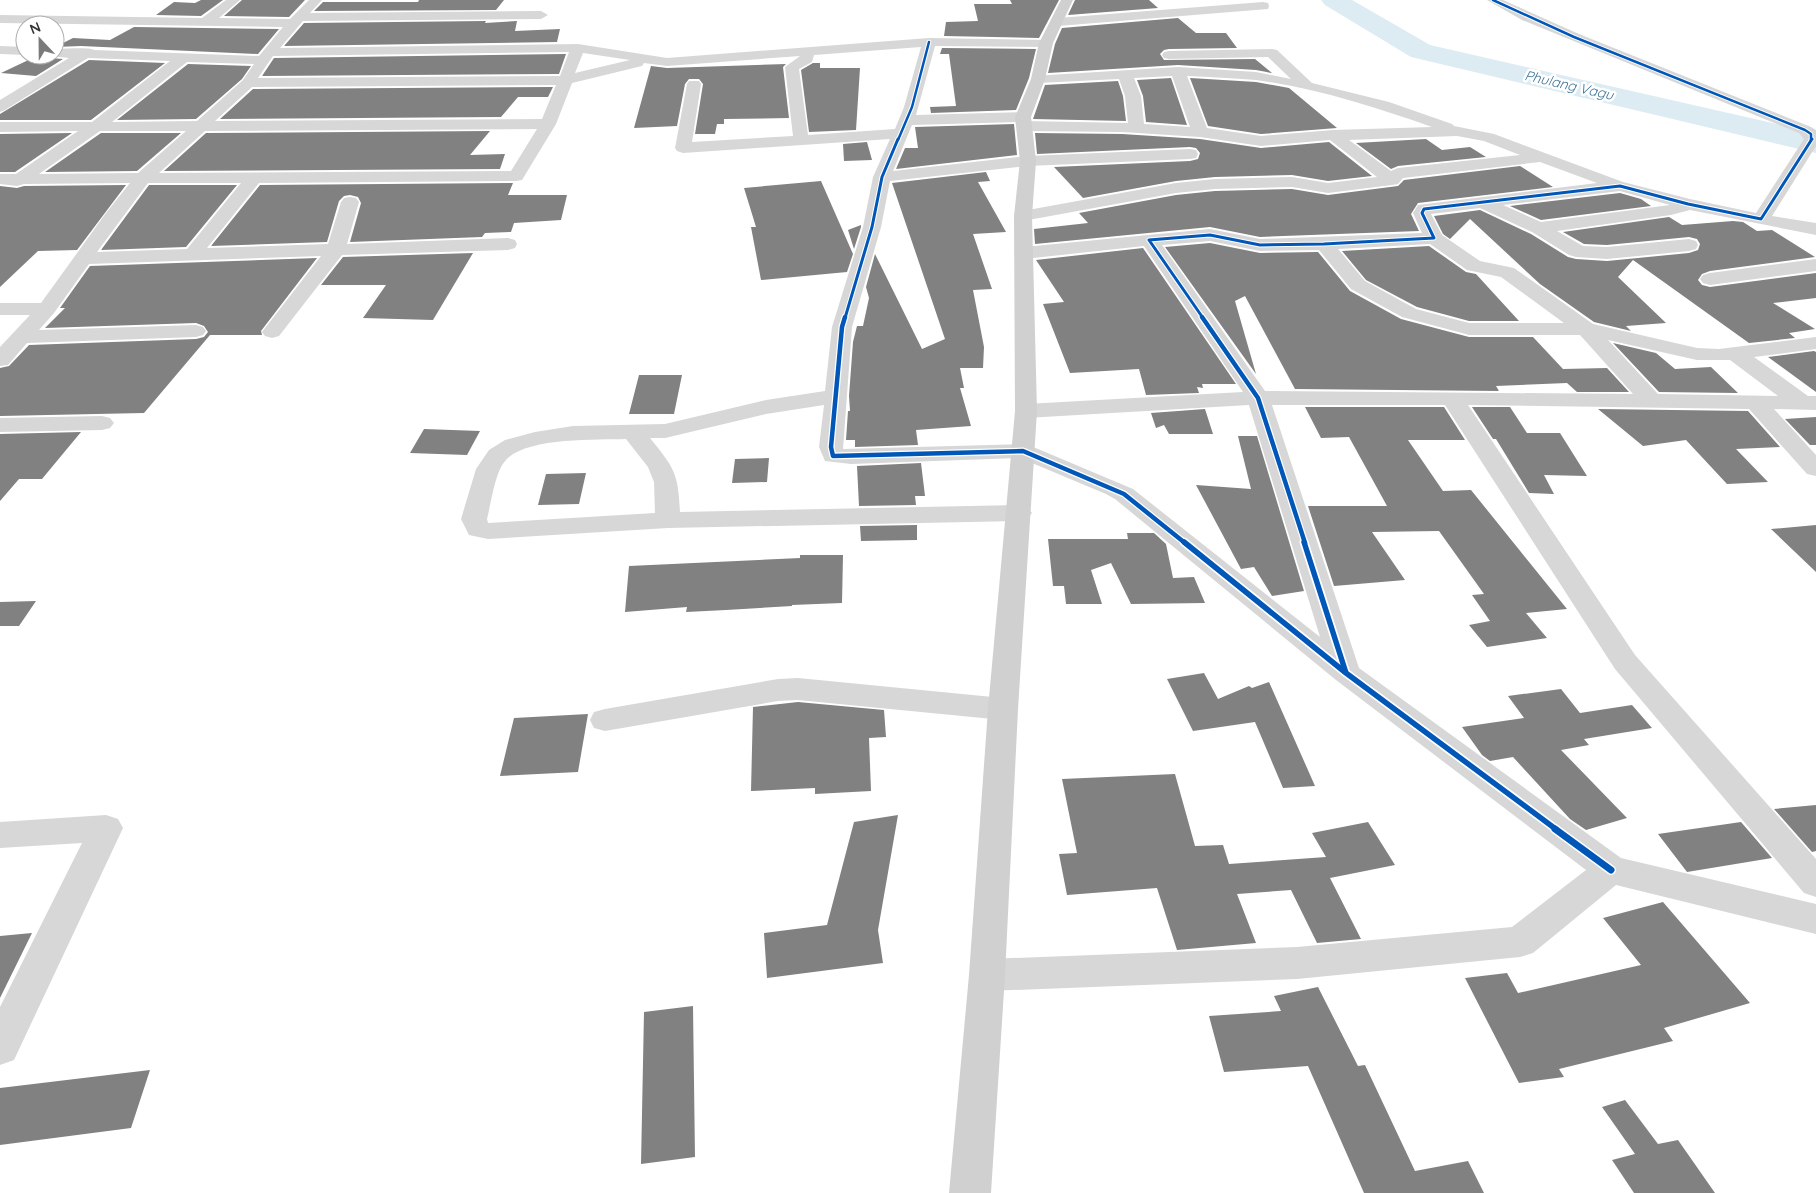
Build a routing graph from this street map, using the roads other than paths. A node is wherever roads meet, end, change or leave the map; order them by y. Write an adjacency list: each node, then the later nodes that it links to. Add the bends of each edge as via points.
1 (234, 0): 15 (street)
2 (316, 0): 13 (street)
3 (466, 0): 11 (street)
4 (1198, 0): 6 (street)
5 (1493, 0): 65 (street, via 1574,37 1811,134 1812,139)
6 (1112, 5)
7 (408, 6): 10 (street)
8 (1263, 6): 16 (street)
9 (541, 15): 11 (street)
10 (397, 16): 11 (street); 13 (street)
11 (450, 16): 20 (street)
12 (0, 19): 14 (street)
13 (296, 20): 15 (street); 27 (street)
14 (137, 21): 15 (street); 26 (street)
15 (205, 22)
16 (1057, 35): 18 (street); 32 (street); 38 (street)
17 (1200, 39): 24 (street)
18 (928, 42): 23 (street); 40 (street)
19 (578, 48): 20 (street); 30 (street); 33 (street)
20 (418, 49): 27 (street)
21 (0, 50): 22 (street)
22 (15, 51)
23 (807, 52): 30 (street, via 667,62); 48 (street, via 808,59 792,67)
24 (1212, 53): 28 (street); 36 (street, via 1272,53)
25 (65, 54): 26 (street)
26 (84, 55): 29 (street); 37 (street)
27 (266, 56): 29 (street); 34 (street)
28 (1156, 56)
29 (183, 58): 43 (street)
30 (648, 60): 33 (street)
31 (1178, 72): 32 (street); 36 (street, via 1256,76); 46 (street)
32 (1125, 74): 44 (street, via 1133,96)
33 (565, 80): 34 (street); 39 (street)
34 (248, 83): 42 (street)
35 (694, 84): 48 (street, via 682,148)
36 (1308, 86): 45 (street, via 1384,105)
37 (0, 107)
38 (1024, 122): 40 (street); 44 (street); 51 (street)
39 (548, 124): 42 (street); 55 (street, via 516,176)
40 (904, 126): 48 (street); 53 (street)
41 (0, 127): 43 (street)
42 (200, 127): 43 (street); 54 (street)
43 (94, 128): 57 (street)
44 (1137, 128): 46 (street)
45 (1458, 131): 47 (street); 50 (street, via 1488,137)
46 (1200, 132): 47 (street, via 1261,141)
47 (1333, 135): 52 (street)
48 (801, 139)
49 (1190, 154): 51 (street)
50 (1541, 157): 52 (street); 58 (street)
51 (1028, 161): 53 (street); 64 (street)
52 (1395, 176): 63 (street); 64 (street, via 1328,188 1292,182 1176,188)
53 (882, 177): 88 (street, via 872,227 842,327)
54 (143, 178): 55 (street); 57 (street); 76 (street)
55 (254, 178): 75 (street)
56 (0, 179): 57 (street)
57 (19, 179): 59 (street)
58 (1620, 186): 61 (street); 62 (street)
59 (0, 195)
60 (350, 202): 73 (street)
61 (1484, 203): 63 (street); 66 (street)
62 (1688, 204): 65 (street); 66 (street, via 1671,210)
63 (1441, 207): 68 (street, via 1422,211)
64 (1024, 216): 74 (street)
65 (1761, 219): 67 (street)
66 (1540, 228): 72 (street, via 1576,251 1590,254)
67 (1816, 229)
68 (1434, 238): 71 (street); 81 (street, via 1474,266 1506,272)
69 (1149, 240): 71 (street, via 1210,235 1260,245); 74 (street); 89 (street)
70 (508, 244): 73 (street)
71 (1324, 244): 81 (street, via 1358,285 1409,314 1469,329)
72 (1689, 245)
73 (335, 250): 75 (street); 83 (street)
74 (1024, 253): 94 (street)
75 (192, 255): 76 (street)
76 (84, 258): 80 (street)
77 (1816, 266): 78 (street)
78 (1710, 279)
79 (0, 309): 80 (street)
80 (47, 309): 84 (street)
81 (1586, 330): 86 (street, via 1697,354); 91 (street)
82 (196, 331): 84 (street)
83 (272, 332)
84 (22, 337): 87 (street)
85 (1816, 344): 86 (street)
86 (1734, 353): 93 (street)
87 (0, 360)
88 (835, 396): 97 (street, via 766,407 665,430); 98 (street, via 833,456)
89 (1258, 398): 90 (street); 94 (street); 102 (street)
90 (1452, 398): 91 (street); 107 (street, via 1625,662)
91 (1650, 400): 92 (street)
92 (1754, 401): 93 (street); 99 (street)
93 (1809, 403)
94 (1026, 410): 98 (street)
95 (102, 423): 96 (street)
96 (0, 425)
97 (633, 432): 101 (street, via 660,466 666,482); 101 (street, via 573,433 535,438 513,445 497,455 488,469 474,519 478,529 488,531)
98 (1023, 451): 100 (street); 102 (street, via 1124,494)
99 (1816, 469)
100 (1019, 513): 101 (street); 103 (street)
101 (668, 520)
102 (1346, 673): 106 (street)
103 (1003, 709): 104 (street, via 798,689); 109 (street)
104 (605, 720)
105 (0, 834): 110 (street, via 106,828)
106 (1611, 870): 108 (street); 109 (street, via 1520,942 1298,963)
107 (1816, 883)
108 (1816, 919)
109 (987, 974): 111 (street)
110 (0, 1047)
111 (970, 1193)

